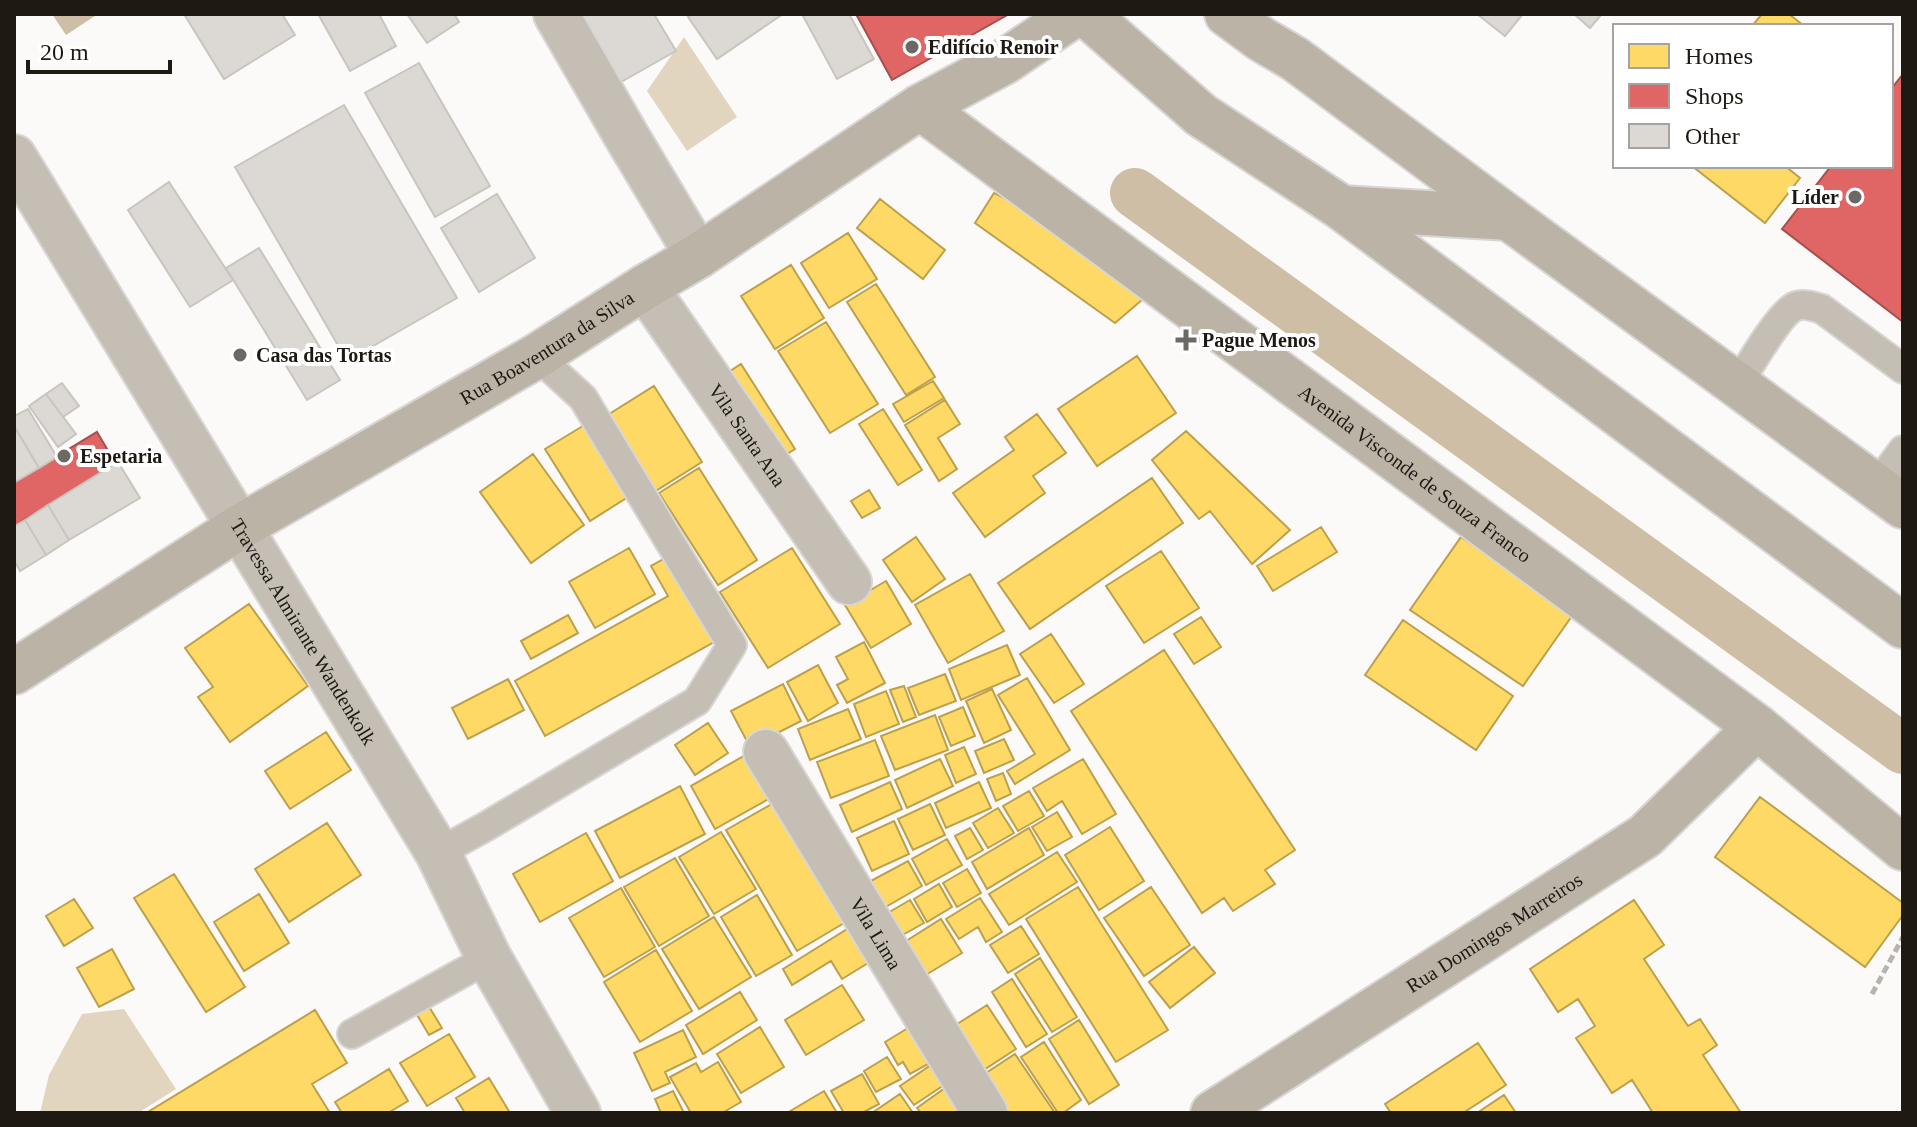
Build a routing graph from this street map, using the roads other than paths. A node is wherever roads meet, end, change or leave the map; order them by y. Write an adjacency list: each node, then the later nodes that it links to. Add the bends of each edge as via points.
1 (556, 14): 9 (street)
2 (1075, 14): 5 (main road, Rua Boaventura da Silva, via 1004,62)
3 (1086, 14): 7 (main road, via 1201,115)
4 (1227, 14): 8 (main road)
5 (920, 107): 9 (main road, Rua Boaventura da Silva); 20 (main road, Avenida Visconde de Souza Franco)
6 (14, 157): 16 (street, Travessa Almirante Wandenkolk)
7 (1342, 208): 8 (main road); 18 (main road)
8 (1509, 218): 13 (main road)
9 (698, 256): 10 (main road, Rua Boaventura da Silva)
10 (645, 287): 11 (main road, Rua Boaventura da Silva); 17 (street, Vila Santa Ana)
11 (537, 356): 16 (main road, Rua Boaventura da Silva); 23 (lane, via 583,398 732,645 697,701)
12 (1903, 369): 13 (lane, via 1822,309 1797,306 1772,331)
13 (1738, 384): 15 (main road)
14 (1903, 450): 15 (lane)
15 (1889, 496)
16 (238, 528): 19 (main road, Rua Boaventura da Silva); 23 (street, Travessa Almirante Wandenkolk)
17 (849, 582)
18 (1903, 626)
19 (14, 672)
20 (1757, 727): 22 (main road, Avenida Visconde de Souza Franco); 28 (main road, Rua Domingos Marreiros, via 1645,836)
21 (766, 752): 27 (street, Vila Lima)
22 (1903, 848)
23 (438, 853): 24 (street, Travessa Almirante Wandenkolk)
24 (489, 958): 25 (lane); 26 (street, Travessa Almirante Wandenkolk)
25 (352, 1034)
26 (578, 1113)
27 (985, 1113)
28 (1213, 1113)

